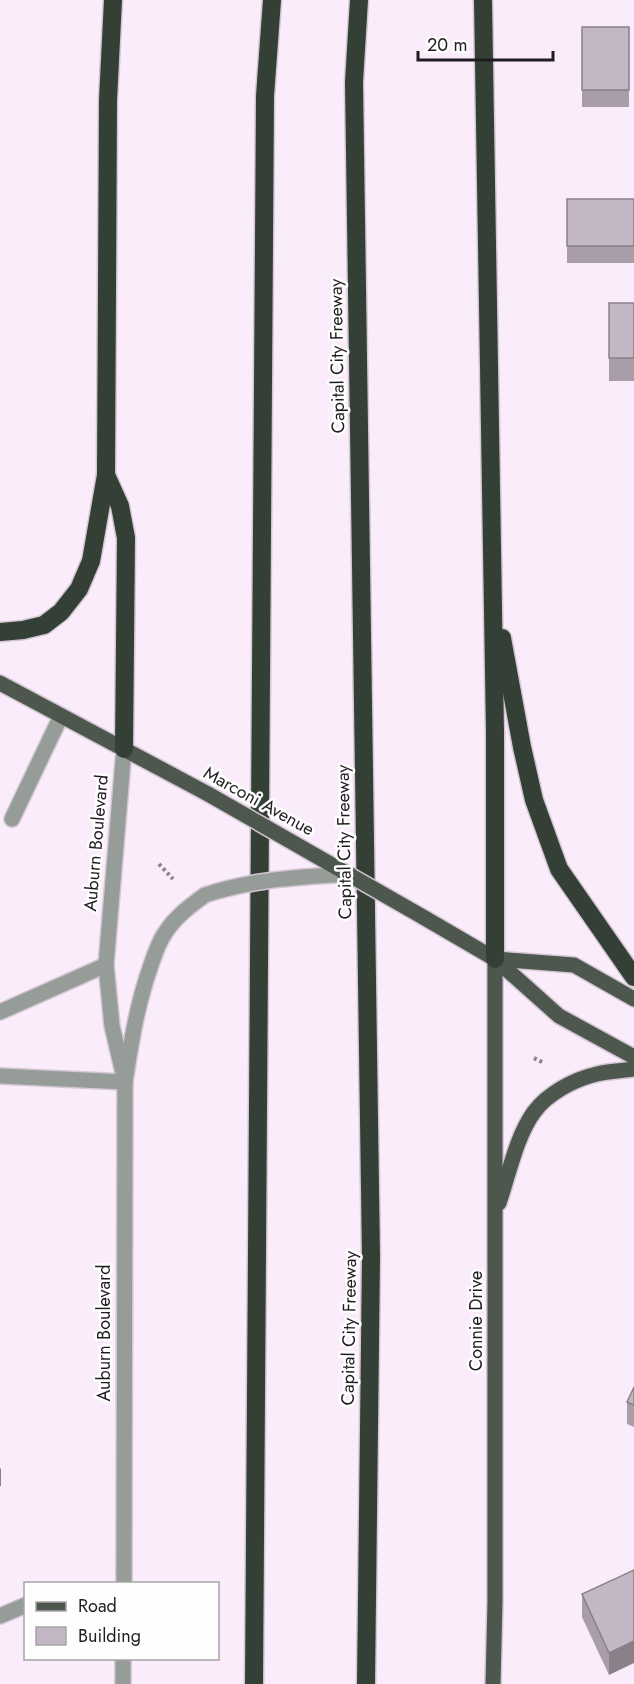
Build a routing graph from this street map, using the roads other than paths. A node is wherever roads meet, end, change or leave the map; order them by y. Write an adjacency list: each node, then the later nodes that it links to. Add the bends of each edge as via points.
1 (113, 0): 5 (highway, via 108,100)
2 (272, 0): 28 (highway, via 265,96)
3 (359, 0): 29 (highway, Capital City Freeway, via 354,82 371,1257)
4 (483, 0): 6 (highway)
5 (106, 475): 7 (highway, via 91,561 79,589 61,612 44,625); 10 (highway, via 120,506 126,538)
6 (493, 587): 13 (highway); 15 (highway, via 534,800 559,870)
7 (0, 632)
8 (0, 682): 9 (main road, Marconi Avenue)
9 (61, 716): 10 (main road, Marconi Avenue); 11 (street)
10 (123, 749): 12 (main road, Marconi Avenue, bridge); 14 (street, Auburn Boulevard)
11 (12, 819)
12 (350, 874): 13 (main road, Marconi Avenue, bridge); 21 (street, Auburn Boulevard, bridge, via 232,886 205,895 183,911 155,953 139,1002)
13 (495, 959): 16 (main road, Marconi Avenue, via 574,965); 18 (main road, Marconi Avenue, via 559,1016); 22 (main road, Connie Drive)
14 (106, 965): 17 (street); 21 (street, Auburn Boulevard, via 112,1026)
15 (634, 977)
16 (634, 999)
17 (0, 1012)
18 (634, 1057)
19 (634, 1069): 22 (main road, via 596,1074 571,1084 534,1112)
20 (0, 1076): 21 (street)
21 (125, 1082): 23 (street, Auburn Boulevard)
22 (495, 1214): 30 (main road, Connie Drive)
23 (123, 1582)
24 (24, 1606): 25 (street)
25 (0, 1616)
26 (123, 1660): 27 (street)
27 (123, 1684)
28 (254, 1684)
29 (366, 1684)
30 (493, 1684)

